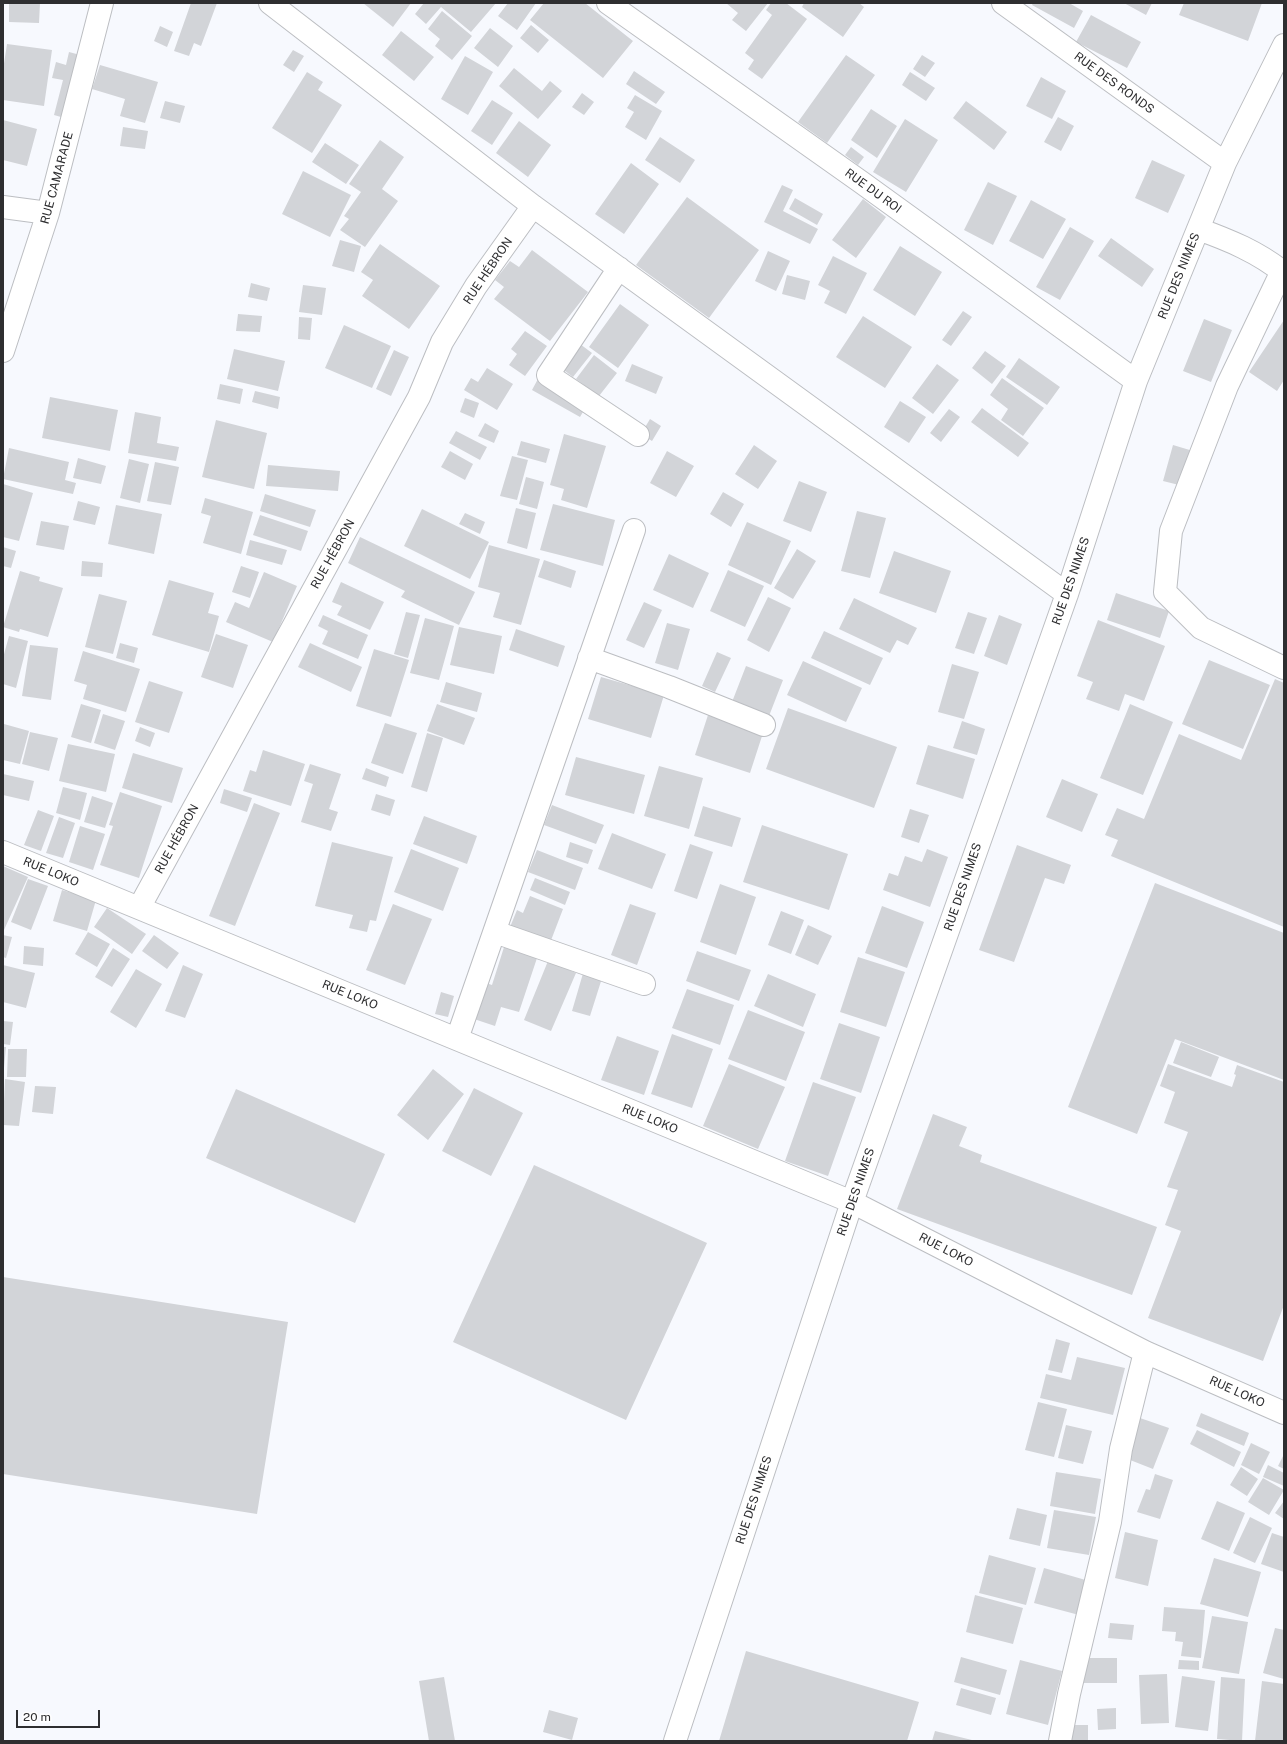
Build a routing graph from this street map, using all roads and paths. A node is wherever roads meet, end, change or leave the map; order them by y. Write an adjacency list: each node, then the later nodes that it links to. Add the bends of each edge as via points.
1 (102, 3): 9 (street, RUE CAMARADE)
2 (270, 3): 7 (street)
3 (608, 3): 14 (street, RUE DU ROI, via 861,182)
4 (1003, 3): 6 (street, RUE DES RONDS)
5 (1284, 45): 6 (street, RUE DES NIMES)
6 (1225, 163): 10 (street, RUE DES NIMES)
7 (533, 206): 11 (street); 22 (street, RUE HÉBRON, via 476,286 442,342 419,397)
8 (3, 207): 9 (street)
9 (48, 214): 13 (street, RUE CAMARADE)
10 (1198, 229): 12 (street, via 1234,242 1266,259); 14 (street, RUE DES NIMES)
11 (619, 268): 15 (street, via 548,375); 17 (street)
12 (1283, 272): 19 (street, via 1227,386 1171,531 1165,592 1201,628)
13 (3, 350)
14 (1136, 382): 17 (street, RUE DES NIMES)
15 (638, 435)
16 (634, 530): 18 (street)
17 (1067, 594): 26 (street, RUE DES NIMES)
18 (590, 658): 20 (street); 23 (street)
19 (1284, 668)
20 (764, 724)
21 (3, 852): 22 (street, RUE LOKO)
22 (139, 908): 25 (street, RUE LOKO)
23 (495, 932): 24 (street); 25 (street)
24 (644, 984)
25 (458, 1039): 26 (street, RUE LOKO)
26 (852, 1202): 27 (street, RUE LOKO); 29 (street, RUE DES NIMES)
27 (1145, 1352): 28 (street, RUE LOKO); 30 (street, via 1121,1449 1110,1522)
28 (1284, 1413)
29 (675, 1741)
30 (1060, 1741)

